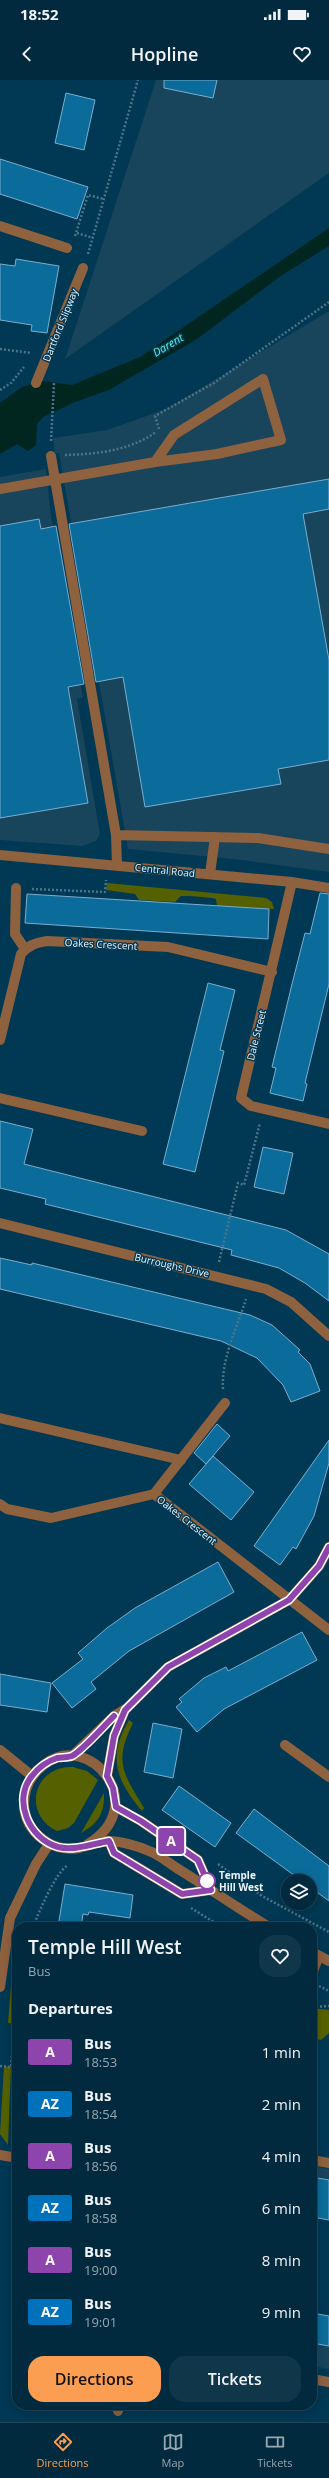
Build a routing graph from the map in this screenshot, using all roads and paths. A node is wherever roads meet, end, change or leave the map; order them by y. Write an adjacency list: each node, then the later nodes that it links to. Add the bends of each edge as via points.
1 (138, 80): 2 (path)
2 (104, 199): 4 (path); 4 (path, via 88,195 77,233)
3 (0, 226): 5 (street)
4 (93, 238): 6 (path)
5 (67, 248)
6 (84, 268): 11 (street, Dartford Slipway)
7 (329, 302): 14 (path, via 214,383 155,416 159,430 144,440 104,453)
8 (0, 349): 9 (path, via 36,354)
9 (31, 360)
10 (26, 366): 12 (path, via 11,383)
11 (36, 383)
12 (0, 390)
13 (52, 410): 14 (path)
14 (51, 456): 16 (street)
15 (155, 462): 15 (street, via 174,435 263,379 281,440 217,454); 16 (street)
16 (55, 480): 17 (street); 18 (street)
17 (0, 489)
18 (116, 835): 19 (street); 22 (street)
19 (215, 837): 20 (street, via 258,838); 23 (street)
20 (329, 849)
21 (0, 855): 22 (street, Central Road)
22 (117, 865): 23 (street, Central Road)
23 (210, 874): 25 (street, Central Road)
24 (106, 880): 26 (path, via 105,892)
25 (292, 882): 27 (street, Central Road); 29 (street, Dale Street)
26 (16, 888): 28 (street, via 15,934)
27 (329, 888)
28 (25, 949): 29 (street, Oakes Crescent, via 47,941 168,947); 30 (street, via 18,963)
29 (272, 972): 32 (street, Dale Street, via 241,1098 251,1106)
30 (0, 1040)
31 (0, 1098): 34 (street)
32 (263, 1109): 33 (street, Dale Street); 36 (path, via 244,1185 238,1183)
33 (329, 1124)
34 (142, 1131)
35 (0, 1223): 38 (street, Burroughs Drive, via 266,1289 291,1302)
36 (222, 1248)
37 (241, 1312): 39 (path)
38 (329, 1336)
39 (222, 1377)
40 (225, 1403): 42 (street)
41 (0, 1418): 42 (street)
42 (181, 1460): 43 (street)
43 (154, 1494): 44 (street, Oakes Crescent, via 51,1518 8,1509); 46 (street, Oakes Crescent)
44 (0, 1504)
45 (329, 1547): 46 (street, via 319,1566)
46 (289, 1600): 47 (street, Oakes Crescent); 48 (street, via 168,1667)
47 (329, 1630)
48 (125, 1710): 51 (street, via 114,1716); 53 (street, via 114,1736)
49 (285, 1745): 54 (street)
50 (0, 1750): 52 (street)
51 (72, 1756): 52 (street, via 46,1763); 53 (street, via 93,1763)
52 (32, 1776): 57 (street, via 24,1797 24,1812 30,1826)
53 (107, 1776): 55 (street, via 113,1788)
54 (329, 1777)
55 (116, 1807): 58 (street, via 109,1825 99,1838); 61 (street, via 198,1860)
56 (109, 1841): 58 (street); 61 (street, via 150,1851); 61 (street, via 114,1853 182,1894)
57 (49, 1844): 58 (street, via 67,1848); 69 (street, via 36,1864 10,1918)
58 (88, 1844)
59 (212, 1860): 64 (path, via 262,1896)
60 (75, 1861): 62 (path, via 64,1868)
61 (211, 1890): 63 (street)
62 (36, 1922)
63 (261, 1922)
64 (310, 1922)
65 (317, 1926): 66 (path)
66 (329, 1932)
67 (317, 1955): 68 (street)
68 (329, 1961)
69 (0, 1987)
70 (325, 1988): 71 (path)
71 (329, 1991)
72 (329, 2006): 73 (path)
73 (317, 2007)
74 (12, 2056): 75 (path, via 11,2067)
75 (0, 2066)
76 (0, 2155): 77 (street)
77 (12, 2157)
78 (317, 2161): 79 (street)
79 (329, 2163)
80 (317, 2380): 81 (street)
81 (329, 2382)

